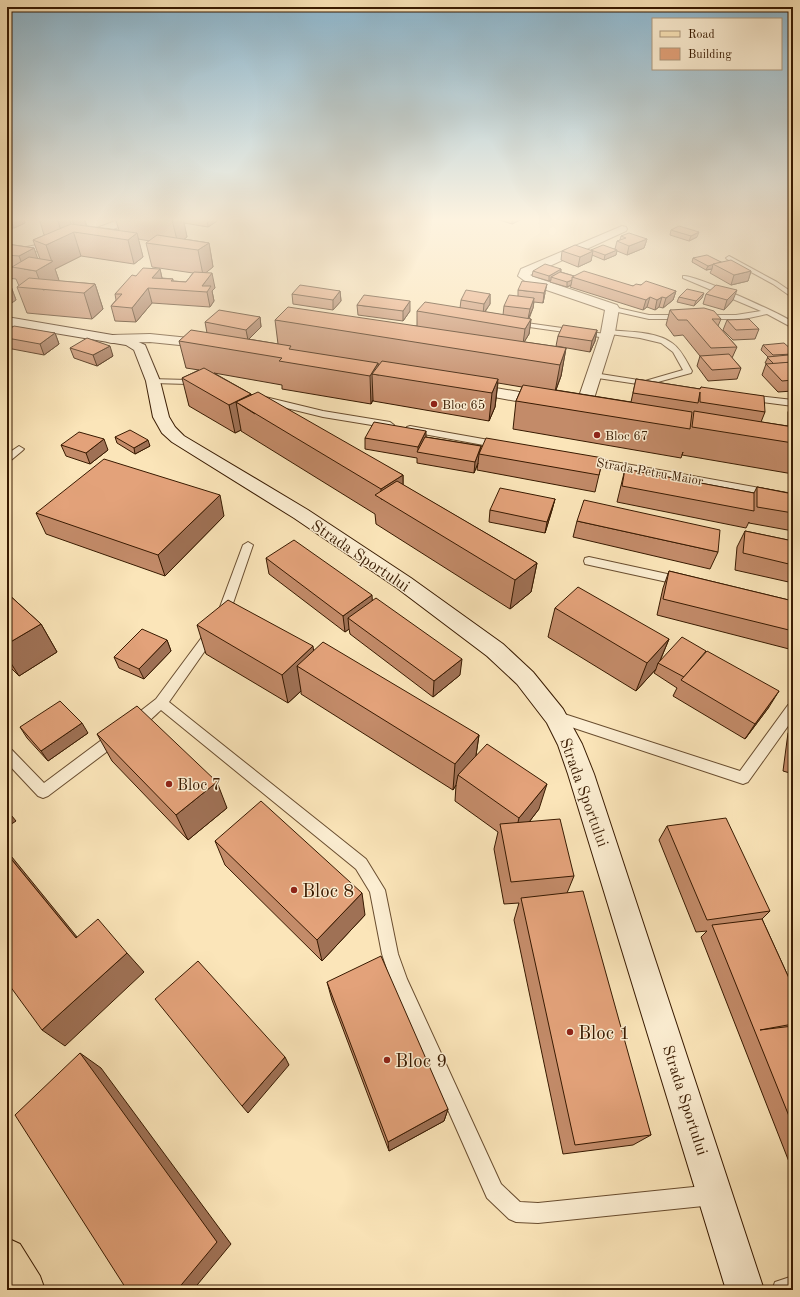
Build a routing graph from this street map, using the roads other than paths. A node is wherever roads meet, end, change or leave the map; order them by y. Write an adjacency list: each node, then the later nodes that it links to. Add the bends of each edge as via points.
1 (529, 279): 5 (main road)
2 (690, 279): 6 (lane)
3 (767, 279): 4 (lane)
4 (793, 296)
5 (612, 308): 6 (lane, via 649,317 741,317); 10 (main road)
6 (768, 311): 9 (lane)
7 (7, 321): 11 (main road)
8 (505, 322): 10 (lane)
9 (791, 323)
10 (607, 334): 15 (main road); 17 (lane, via 645,336 669,345 682,359 688,371)
11 (112, 340): 12 (main road, via 150,338); 14 (main road)
12 (184, 341): 13 (main road); 14 (main road, via 156,349)
13 (221, 346)
14 (144, 357): 16 (main road, Strada Sportului)
15 (594, 376): 17 (lane); 18 (main road, via 577,407)
16 (153, 381): 19 (lane, via 188,382); 34 (main road, Strada Sportului, via 161,417 168,430 178,439 301,514 404,583 489,646 525,678)
17 (646, 383): 20 (lane)
18 (451, 385)
19 (210, 387)
20 (670, 387)
21 (741, 397): 23 (lane)
22 (256, 398): 24 (lane, via 324,414)
23 (793, 403)
24 (511, 447)
25 (19, 449): 27 (lane)
26 (574, 458): 28 (lane, Strada Petru Maior)
27 (7, 459)
28 (793, 497)
29 (248, 545): 32 (lane, via 221,621)
30 (588, 561): 31 (lane)
31 (694, 584)
32 (161, 703): 35 (lane, via 43,792); 36 (lane, via 361,864 378,890 390,954 406,996 494,1191 516,1212 538,1213)
33 (793, 709): 34 (lane, via 743,778)
34 (555, 716): 36 (main road, Strada Sportului, via 570,744 581,774)
35 (9, 758)
36 (716, 1195): 40 (main road, Strada Sportului)
37 (7, 1257): 39 (main road)
38 (793, 1287): 41 (lane)
39 (26, 1290)
40 (745, 1290)
41 (782, 1290)

